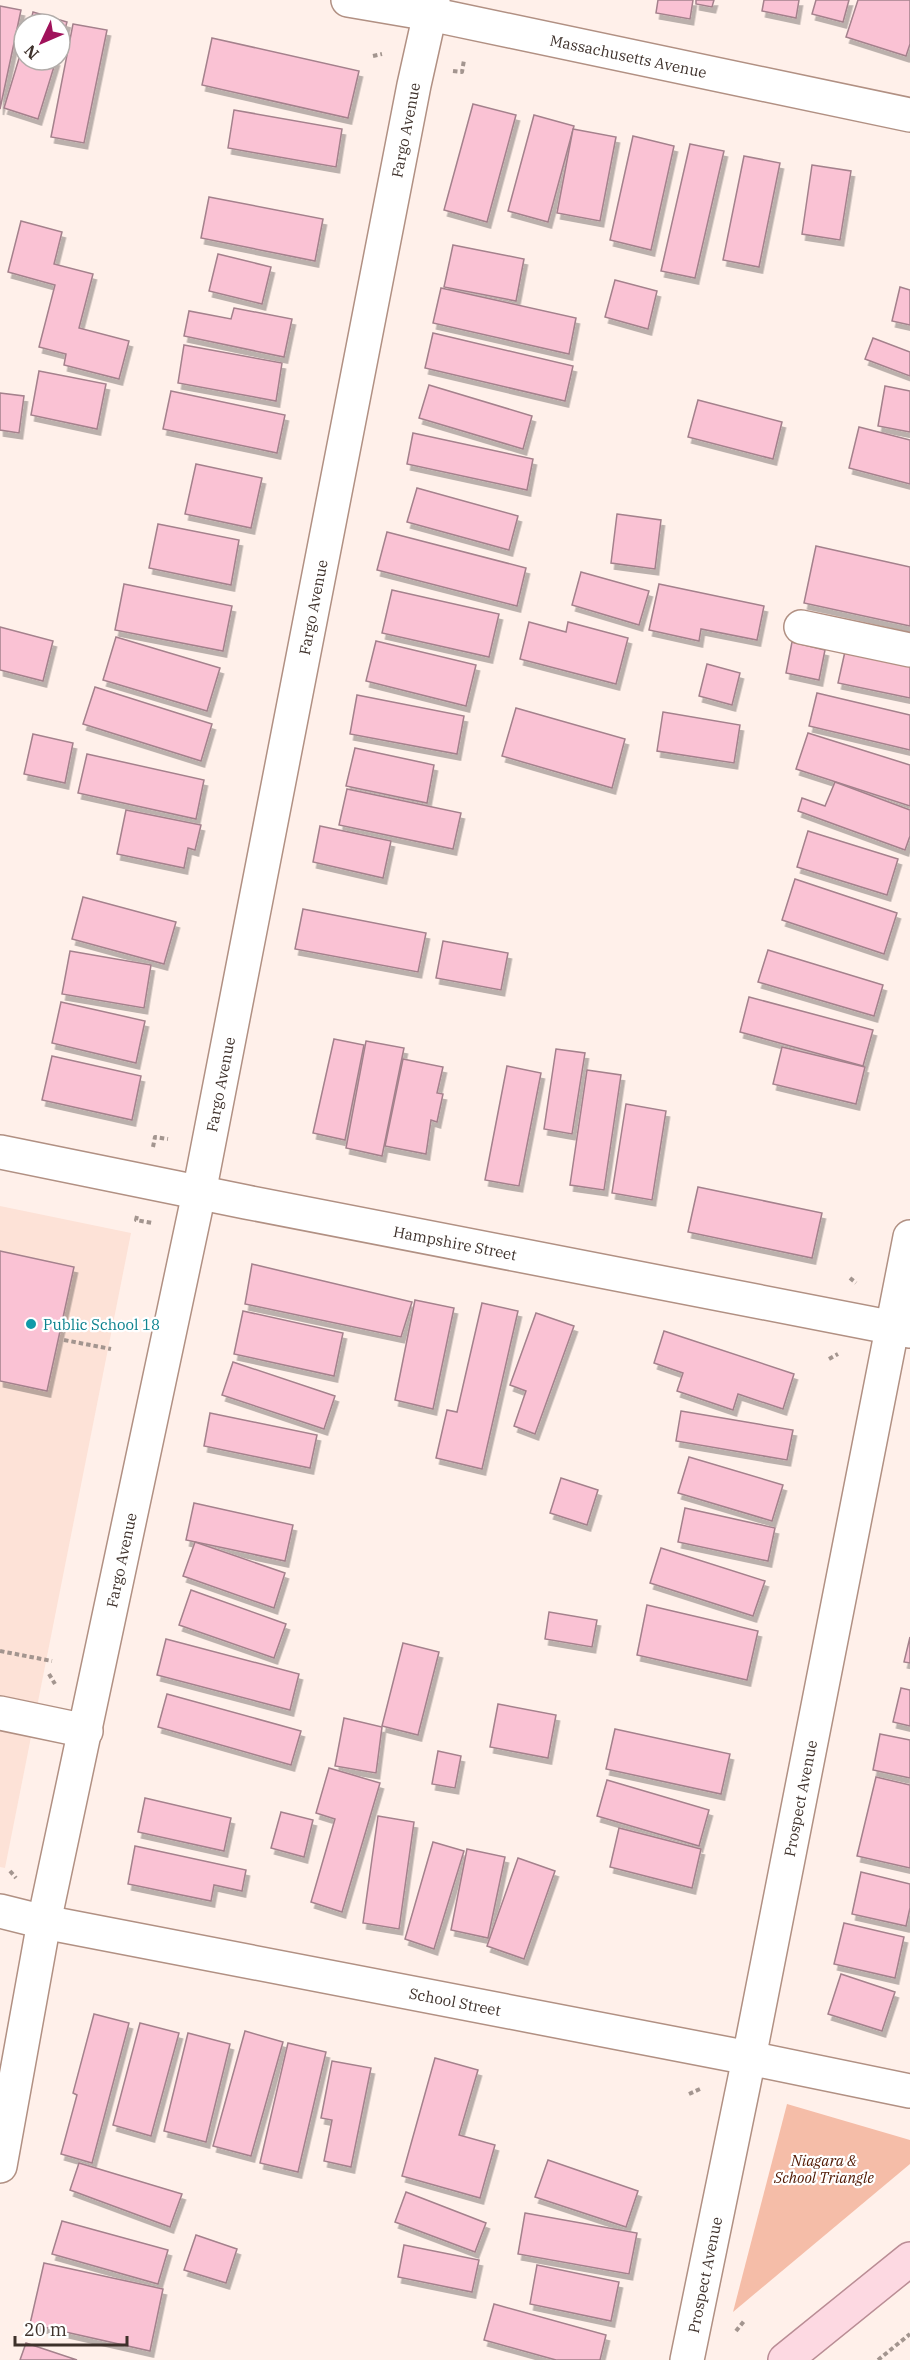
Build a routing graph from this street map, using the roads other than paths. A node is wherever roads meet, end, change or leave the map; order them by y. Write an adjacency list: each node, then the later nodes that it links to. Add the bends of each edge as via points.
1 (348, 0): 2 (street, Massachusetts Avenue)
2 (432, 7): 3 (street, Massachusetts Avenue); 7 (street, Fargo Avenue)
3 (910, 115)
4 (801, 627): 5 (street)
5 (910, 650)
6 (0, 1152): 7 (street, Hampshire Street)
7 (199, 1193): 9 (street, Hampshire Street); 11 (street, Fargo Avenue)
8 (910, 1237): 9 (street, Prospect Avenue)
9 (902, 1329): 14 (street, Prospect Avenue)
10 (0, 1713): 11 (street)
11 (86, 1731): 13 (street, Fargo Avenue)
12 (0, 1911): 13 (street, School Street)
13 (44, 1922): 14 (street, School Street); 16 (street, Fargo Avenue)
14 (749, 2058): 15 (street, School Street); 18 (street, Prospect Avenue)
15 (910, 2091)
16 (0, 2166)
17 (910, 2259): 19 (main road)
18 (687, 2360)
19 (785, 2360)

